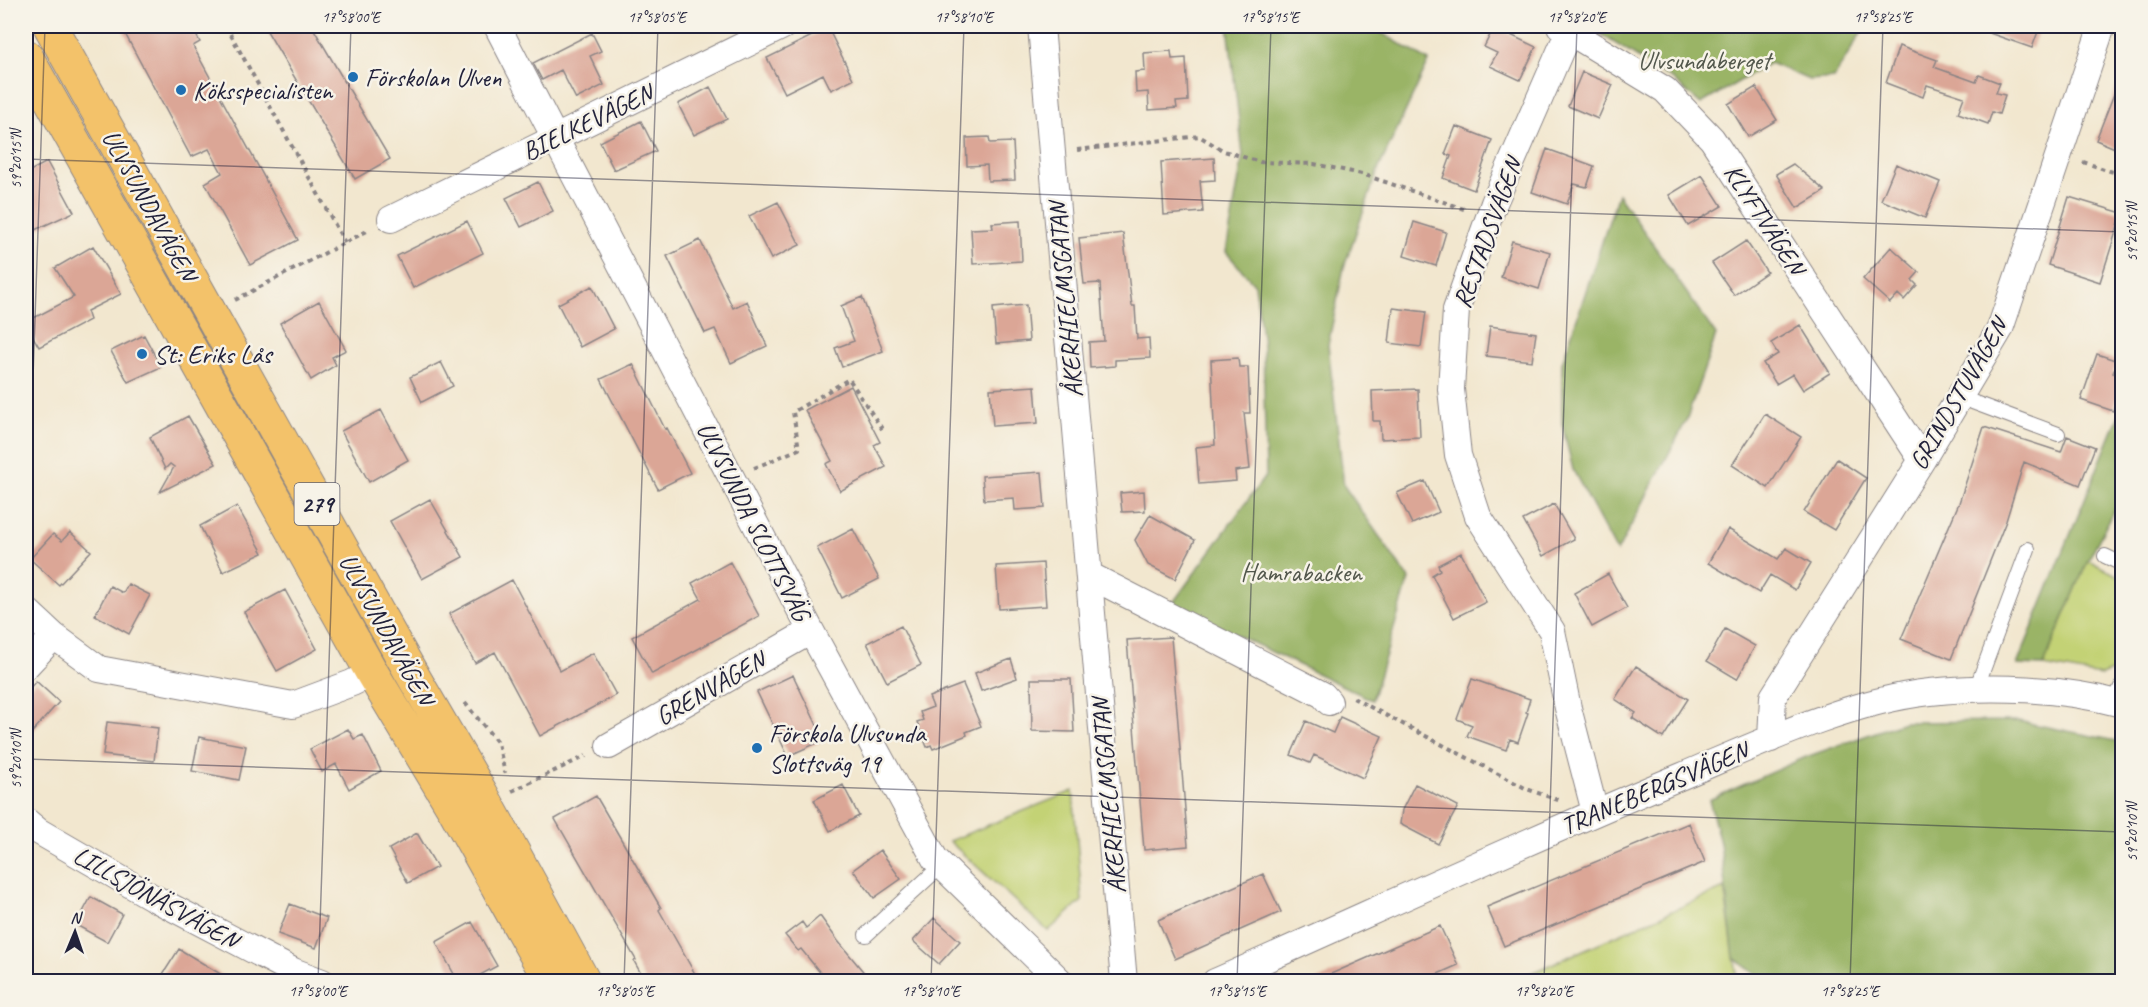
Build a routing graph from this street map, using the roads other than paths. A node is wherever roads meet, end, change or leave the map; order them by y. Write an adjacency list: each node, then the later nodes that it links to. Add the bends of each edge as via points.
1 (50, 26): 33 (main road, ULVSUNDAVÄGEN / 279)
2 (497, 26): 8 (street, ULVSUNDA SLOTTSVÄG)
3 (783, 26): 8 (street, BIELKEVÄGEN)
4 (1041, 26): 16 (street, ÅKERHIELMSGATAN)
5 (2103, 26): 10 (street, GRINDSTUVÄGEN, via 2000,329)
6 (1565, 28): 12 (street, KLYFTVÄGEN, via 1665,90 1712,139); 27 (street, RESTADSVÄGEN, via 1456,310 1451,389 1458,455 1478,516 1552,631)
7 (26, 56): 21 (main road, ULVSUNDAVÄGEN / 279)
8 (555, 138): 9 (street, BIELKEVÄGEN); 18 (street, ULVSUNDA SLOTTSVÄG)
9 (391, 219)
10 (1959, 397): 11 (lane); 12 (street, GRINDSTUVÄGEN)
11 (2058, 434)
12 (1922, 460): 25 (street, GRINDSTUVÄGEN, via 1773,697)
13 (2028, 549): 22 (lane)
14 (2105, 556): 15 (lane)
15 (2122, 564)
16 (1089, 575): 24 (street, via 1323,695); 35 (street, ÅKERHIELMSGATAN)
17 (26, 610): 19 (street)
18 (811, 631): 26 (street, GRENVÄGEN); 29 (street, ULVSUNDA SLOTTSVÄG, via 934,859)
19 (54, 636): 20 (street); 21 (street, via 99,669 293,705)
20 (26, 666)
21 (372, 673): 32 (main road, ULVSUNDAVÄGEN / 279)
22 (1976, 689): 23 (street, TRANEBERGSVÄGEN); 25 (street, TRANEBERGSVÄGEN, via 1929,692 1861,706)
23 (2120, 697)
24 (1337, 698)
25 (1771, 739): 27 (street, TRANEBERGSVÄGEN)
26 (609, 746)
27 (1595, 812): 36 (street, TRANEBERGSVÄGEN)
28 (26, 821): 31 (street, LILLSJÖNÄSVÄGEN, via 152,897 293,971)
29 (942, 865): 30 (lane); 34 (street, ULVSUNDA SLOTTSVÄG)
30 (866, 935)
31 (322, 981)
32 (551, 981)
33 (584, 981)
34 (1061, 981)
35 (1124, 981)
36 (1215, 981)

